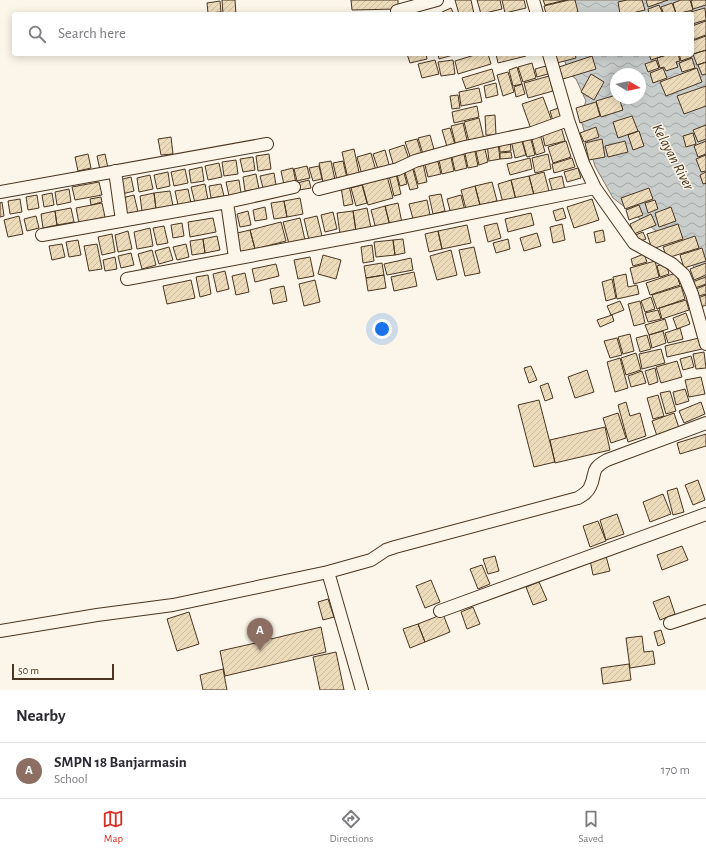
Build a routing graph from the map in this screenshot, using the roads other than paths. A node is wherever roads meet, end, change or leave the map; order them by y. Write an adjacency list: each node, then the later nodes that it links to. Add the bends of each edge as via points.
1 (437, 0): 3 (street)
2 (533, 0): 4 (street)
3 (397, 11)
4 (536, 12)
5 (550, 56): 6 (street)
6 (568, 120): 10 (street); 11 (street, via 532,133 465,146 415,161 398,169)
7 (267, 144): 8 (street)
8 (115, 171): 12 (street); 14 (street)
9 (294, 187): 13 (street)
10 (595, 188): 16 (street); 18 (street, via 634,243 672,264 684,275)
11 (319, 189)
12 (0, 192)
13 (227, 202): 14 (street); 16 (street)
14 (122, 221): 15 (street)
15 (42, 235)
16 (235, 258): 17 (street)
17 (127, 279)
18 (706, 344)
19 (706, 423): 21 (street, via 600,464 595,469 590,486 578,498 395,547 371,560)
20 (706, 514): 22 (street)
21 (328, 572): 25 (street, via 173,605); 26 (street)
22 (440, 611)
23 (706, 611): 24 (street)
24 (670, 622)
25 (0, 630)
26 (362, 690)

